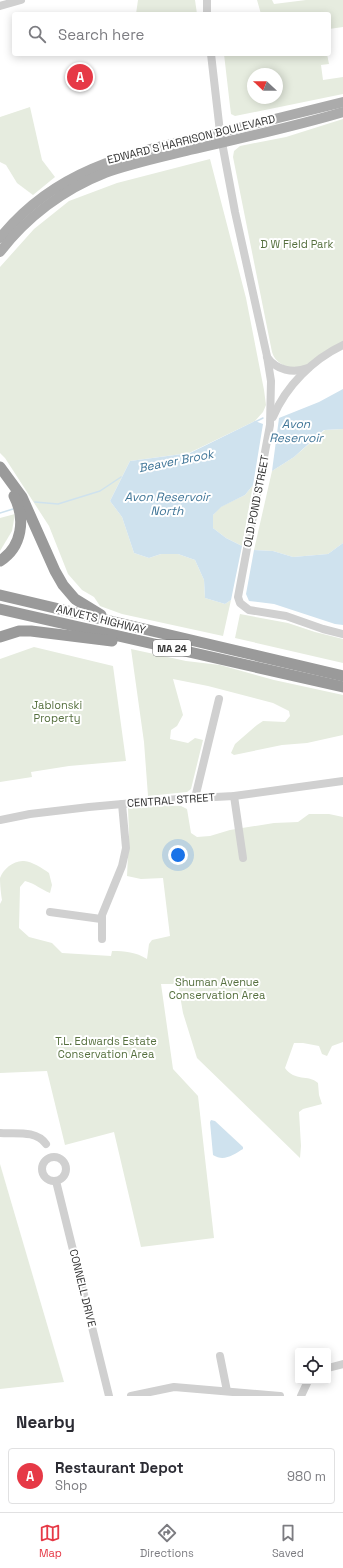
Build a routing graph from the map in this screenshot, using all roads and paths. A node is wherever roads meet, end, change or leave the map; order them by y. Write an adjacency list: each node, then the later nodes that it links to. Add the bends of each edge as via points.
1 (21, 0): 3 (street)
2 (207, 0): 4 (street)
3 (0, 6)
4 (207, 12)
5 (211, 56): 8 (street, OLD POND STREET)
6 (343, 102): 8 (main road, EDWARD S HARRISON BOULEVARD)
7 (343, 112): 8 (main road, EDWARD S HARRISON BOULEVARD)
8 (221, 137): 9 (main road, EDWARD S HARRISON BOULEVARD, via 115,159 79,174 31,206); 10 (main road, EDWARD S HARRISON BOULEVARD, via 123,167 87,181 38,213); 12 (street, OLD POND STREET)
9 (0, 238)
10 (0, 252)
11 (343, 345): 13 (street)
12 (267, 356): 13 (street, via 277,366 289,371); 14 (street, OLD POND STREET, via 271,393)
13 (308, 368): 14 (street, via 281,402)
14 (270, 424): 21 (street, OLD POND STREET, via 238,597 240,603 249,610 286,616)
15 (0, 467): 20 (highway, via 22,497 63,585 79,602)
16 (0, 476): 17 (highway, via 18,504 22,525 13,548)
17 (0, 561)
18 (0, 595): 20 (highway, AMVETS HIGHWAY / MA 24)
19 (0, 608): 23 (highway, AMVETS HIGHWAY / MA 24)
20 (109, 621): 24 (highway, AMVETS HIGHWAY / MA 24)
21 (343, 634)
22 (0, 637): 23 (highway, via 19,631 31,631 123,642)
23 (142, 641): 25 (highway, AMVETS HIGHWAY / MA 24)
24 (343, 676)
25 (343, 687)
26 (219, 699): 29 (street)
27 (343, 781): 28 (street, CENTRAL STREET)
28 (234, 796): 29 (street, CENTRAL STREET); 32 (street)
29 (195, 798): 30 (street, CENTRAL STREET)
30 (122, 804): 31 (street, CENTRAL STREET, via 45,812); 34 (street, via 125,853)
31 (0, 820)
32 (243, 858)
33 (50, 912): 34 (street)
34 (101, 919): 35 (street)
35 (102, 939)
36 (0, 1133): 37 (street, via 34,1135)
37 (46, 1144)
38 (56, 1181): 44 (street, CONNELL DRIVE)
39 (220, 1356): 43 (street)
40 (343, 1364): 41 (street)
41 (331, 1367)
42 (307, 1384): 47 (street)
43 (228, 1391): 45 (street, via 174,1387); 46 (street)
44 (109, 1396)
45 (131, 1396)
46 (280, 1396)
47 (301, 1396)

